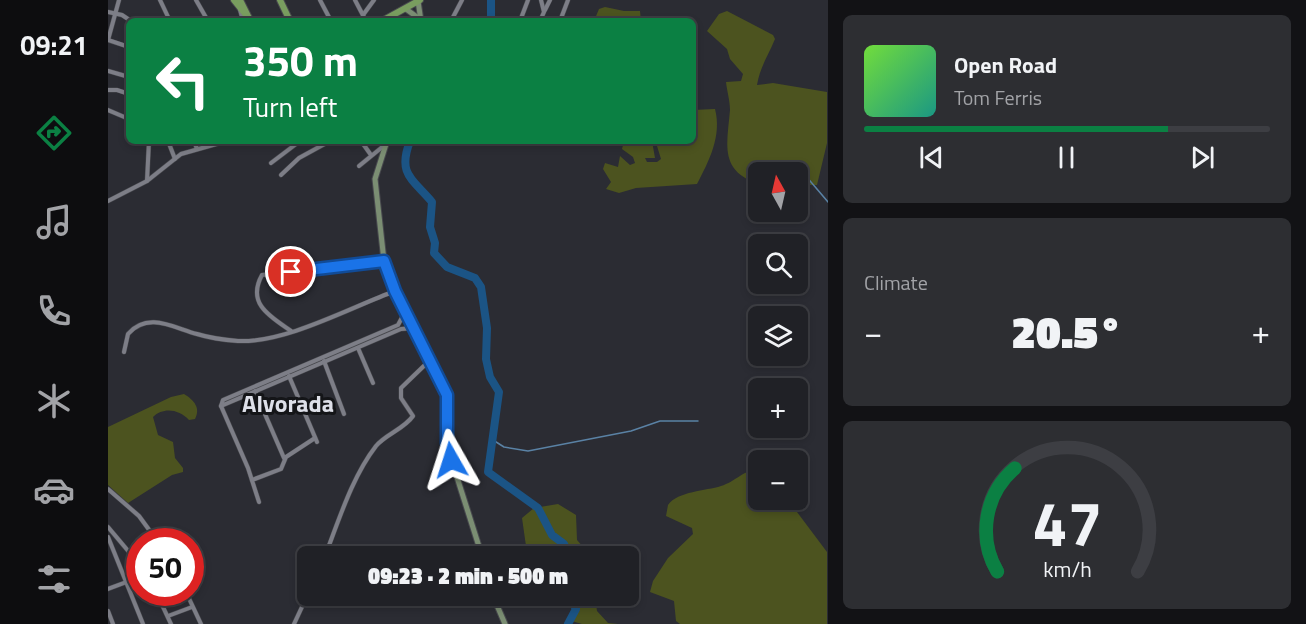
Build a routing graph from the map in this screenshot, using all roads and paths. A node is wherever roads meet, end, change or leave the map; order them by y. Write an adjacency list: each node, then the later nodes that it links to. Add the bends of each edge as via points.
1 (119, 0): 19 (street)
2 (160, 0): 21 (street)
3 (196, 0): 22 (street)
4 (234, 0): 15 (main road)
5 (280, 0): 25 (main road)
6 (320, 0): 26 (street)
7 (355, 0): 20 (street)
8 (374, 0): 20 (street)
9 (462, 0): 31 (street)
10 (528, 0): 32 (street)
11 (541, 0): 18 (street)
12 (550, 0): 18 (street)
13 (568, 0): 34 (street)
14 (419, 1): 16 (main road); 30 (main road)
15 (240, 3): 23 (street); 24 (main road)
16 (406, 9): 28 (main road); 29 (main road)
17 (108, 12): 19 (street)
18 (544, 12): 33 (street)
19 (116, 13): 35 (street); 36 (street)
20 (363, 15): 27 (street)
21 (169, 18)
22 (206, 18)
23 (242, 18)
24 (248, 18)
25 (289, 18)
26 (329, 18)
27 (364, 18)
28 (388, 18)
29 (417, 18)
30 (421, 18)
31 (453, 18)
32 (521, 18)
33 (541, 18)
34 (561, 18)
35 (126, 19)
36 (108, 40): 37 (street)
37 (126, 46)
38 (108, 71): 39 (street)
39 (126, 76)
40 (108, 90): 41 (street)
41 (126, 93)
42 (108, 110): 43 (street)
43 (126, 117)
44 (148, 144): 59 (street)
45 (169, 144): 55 (street)
46 (195, 144): 53 (street)
47 (216, 144): 53 (street)
48 (296, 144): 56 (street)
49 (325, 144): 58 (street, via 296,160)
50 (363, 144): 54 (street)
51 (385, 144): 54 (street)
52 (386, 144): 61 (main road, via 375,179)
53 (197, 149): 55 (street)
54 (371, 155): 57 (street)
55 (175, 159): 59 (street)
56 (271, 163)
57 (359, 166)
58 (281, 175)
59 (147, 181): 60 (street)
60 (108, 201)
61 (384, 261): 62 (main road); 65 (street, via 262,275 259,306)
62 (395, 291): 63 (main road); 65 (street)
63 (405, 311): 64 (main road); 66 (street, via 398,325)
64 (414, 328): 66 (street, via 400,329); 68 (main road)
65 (291, 332): 67 (street, via 270,340 238,341 154,322 132,330)
66 (357, 346): 69 (street); 73 (street)
67 (124, 352)
68 (431, 359): 70 (main road); 71 (street)
69 (323, 360): 72 (street); 75 (street)
70 (435, 366): 71 (street); 84 (main road, via 448,403 449,453)
71 (423, 368): 83 (street, via 399,391 413,416 373,451)
72 (289, 375): 74 (street); 76 (street, via 316,440)
73 (373, 383)
74 (254, 389): 76 (street); 77 (street, via 223,400 221,406)
75 (344, 414)
76 (284, 459): 77 (street, via 280,470)
77 (252, 480): 79 (street)
78 (108, 489): 81 (street)
79 (259, 502)
80 (108, 527): 85 (street)
81 (148, 528)
82 (108, 537): 86 (street)
83 (329, 546)
84 (479, 546)
85 (126, 548)
86 (126, 580)
87 (126, 582): 88 (street)
88 (108, 589)
89 (136, 606): 97 (street)
90 (163, 606): 95 (street)
91 (302, 606): 100 (street)
92 (497, 606): 101 (main road)
93 (192, 607): 95 (street); 99 (street)
94 (108, 611): 96 (street)
95 (168, 616): 98 (street)
96 (113, 624)
97 (143, 624)
98 (171, 624)
99 (201, 624)
100 (294, 624)
101 (505, 624)

